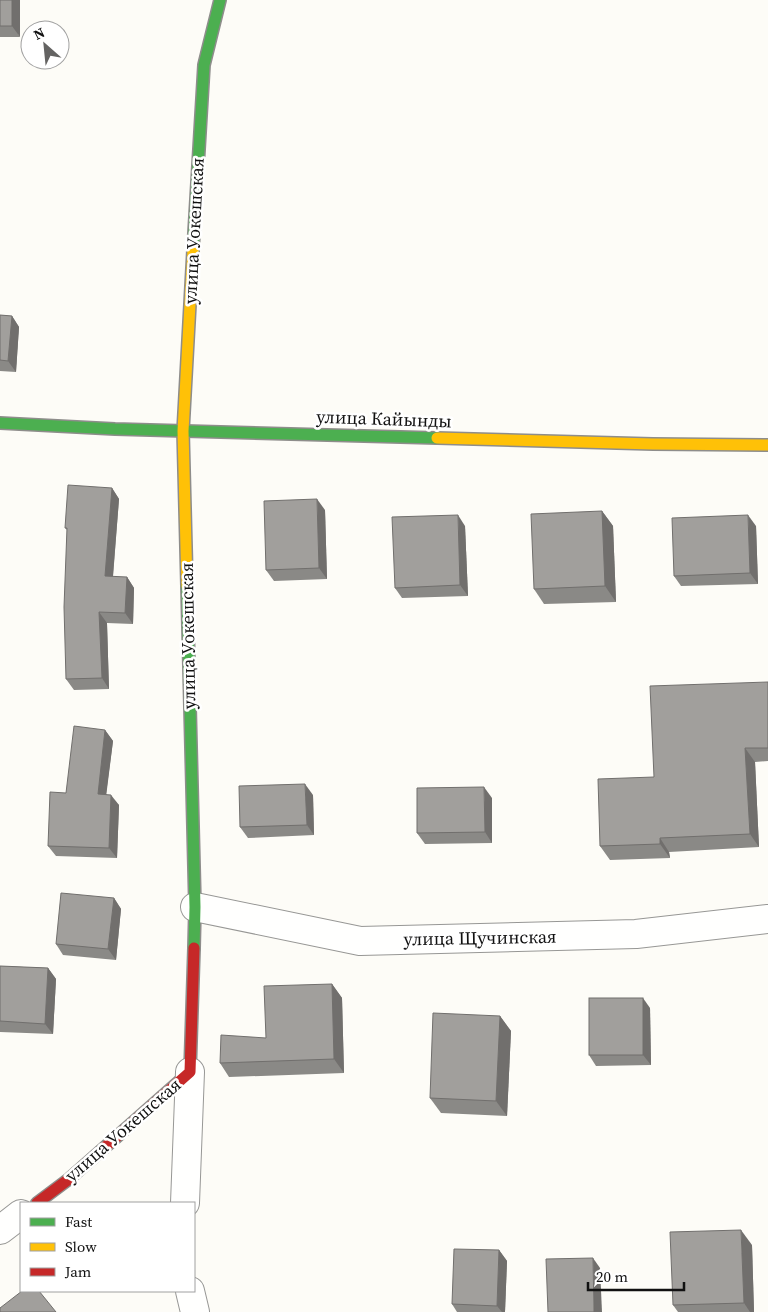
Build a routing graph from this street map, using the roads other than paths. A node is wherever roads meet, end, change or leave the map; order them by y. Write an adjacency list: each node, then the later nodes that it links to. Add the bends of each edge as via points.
1 (220, 0): 3 (street, улица Уокешская, via 204,65)
2 (0, 424): 3 (street, улица Кайынды)
3 (183, 431): 4 (street, улица Кайынды); 5 (street, улица Уокешская)
4 (768, 445)
5 (195, 907): 6 (street, улица Щучинская, via 360,941 636,934); 7 (street, улица Уокешская)
6 (768, 919)
7 (190, 1072): 8 (street, улица Уокешская, via 69,1179); 9 (street)
8 (37, 1202)
9 (185, 1202)
10 (20, 1215): 11 (street)
11 (0, 1230)
12 (190, 1292): 13 (street)
13 (195, 1312)

